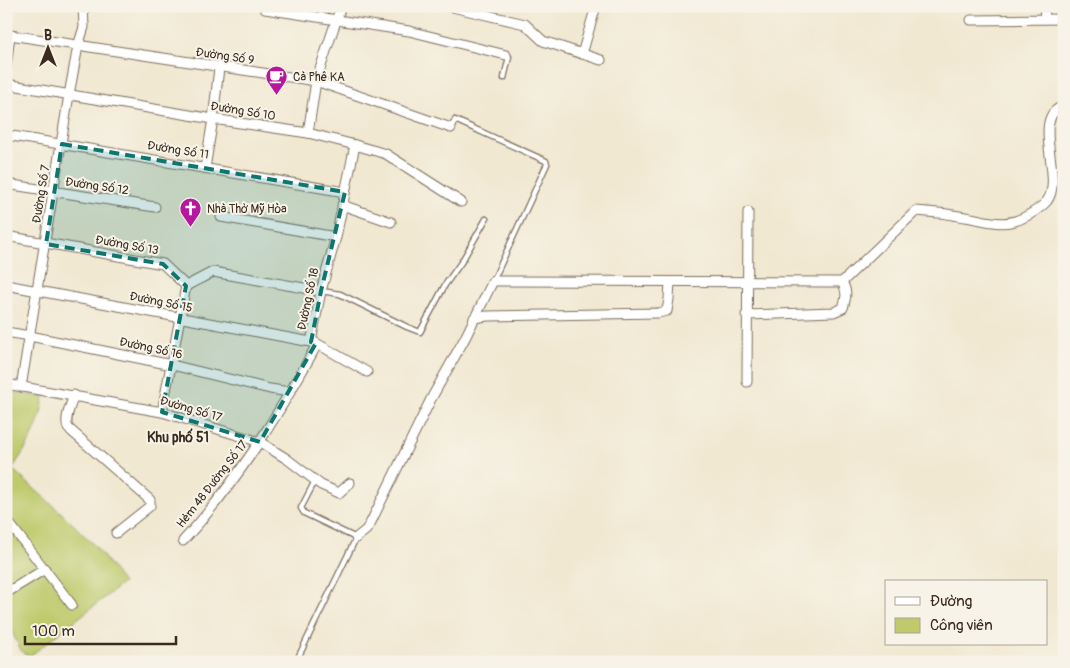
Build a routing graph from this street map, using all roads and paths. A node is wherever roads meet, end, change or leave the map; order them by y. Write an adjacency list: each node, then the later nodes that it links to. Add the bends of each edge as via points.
1 (83, 6): 11 (street, Đường Số 7, via 84,27)
2 (341, 6): 9 (street)
3 (448, 6): 12 (street, via 525,24 543,42)
4 (596, 6): 12 (street)
5 (1044, 6): 7 (street)
6 (265, 9): 9 (street)
7 (1045, 19): 8 (street); 10 (street)
8 (1064, 19)
9 (337, 20): 13 (street, via 409,31); 18 (street)
10 (971, 20)
11 (78, 46): 15 (street, Đường Số 9, via 10,36); 16 (street, Đường Số 9); 20 (street, Đường Số 7)
12 (582, 54): 14 (street)
13 (506, 55): 17 (lane, via 509,57)
14 (601, 60)
15 (6, 67)
16 (218, 68): 18 (street, Đường Số 9); 22 (street)
17 (504, 78)
18 (316, 82): 23 (street, Đường Số 9); 24 (street)
19 (6, 84): 20 (street, Đường Số 10)
20 (70, 95): 22 (street, Đường Số 10); 26 (street, Đường Số 7)
21 (1064, 106): 45 (street, via 1050,117 1048,140 1052,190 1038,208 1014,222 1003,223 916,211)
22 (213, 119): 24 (street, Đường Số 10); 28 (street)
23 (451, 128): 42 (lane, via 455,120 548,164)
24 (308, 133): 27 (street, Đường Số 10)
25 (6, 135): 26 (street, Đường Số 11)
26 (62, 144): 28 (street, Đường Số 11); 30 (street, Đường Số 7)
27 (355, 145): 31 (street, Đường Số 18); 32 (street, Đường Số 10, via 386,154)
28 (206, 168): 31 (street, Đường Số 11)
29 (6, 184): 30 (street, Đường Số 12)
30 (53, 192): 34 (street, Đường Số 12); 41 (street, Đường Số 7)
31 (344, 192): 33 (street, Đường Số 18)
32 (461, 202)
33 (342, 205): 38 (street); 40 (street, Đường Số 18)
34 (155, 207)
35 (748, 212): 43 (street)
36 (221, 217): 40 (street)
37 (486, 219): 49 (lane, via 420,332 340,294)
38 (391, 222)
39 (6, 236): 41 (street, Đường Số 13)
40 (336, 236): 49 (street, Đường Số 18)
41 (46, 244): 47 (street, Đường Số 13, via 163,264); 48 (street, Đường Số 7)
42 (493, 281): 44 (street); 52 (street)
43 (747, 281): 44 (street); 45 (street); 50 (street)
44 (670, 282): 52 (street, via 667,311 658,313)
45 (842, 282): 50 (street, via 847,297 843,308 834,312)
46 (6, 286): 48 (street, Đường Số 15)
47 (186, 286): 49 (street, via 213,272); 51 (street)
48 (36, 290): 51 (street, Đường Số 15); 54 (street, Đường Số 7)
49 (321, 291): 55 (street, Đường Số 18)
50 (746, 315): 58 (street)
51 (180, 318): 55 (street, Đường Số 15); 56 (street)
52 (474, 318): 69 (street, via 370,524)
53 (6, 332): 54 (street, Đường Số 16)
54 (30, 336): 56 (street, Đường Số 16); 60 (street, Đường Số 7)
55 (314, 343): 57 (street, Đường Số 15); 61 (street, Đường Số 18, via 314,350)
56 (172, 365): 61 (street, Đường Số 16); 63 (street)
57 (366, 372)
58 (748, 382)
59 (6, 384): 60 (street, Đường Số 17)
60 (21, 387): 62 (street, Đường Số 17)
61 (290, 392): 64 (street, Đường Số 18)
62 (74, 395): 63 (street, Đường Số 17); 68 (street, via 66,418 68,428 150,500 150,506)
63 (162, 412): 64 (street, Đường Số 17)
64 (260, 442): 65 (street, Đường Số 17); 70 (street, Hẻm 48 Đường Số 17)
65 (315, 481): 66 (street, Đường Số 17, via 339,493); 69 (lane, via 301,508 304,513)
66 (350, 483)
67 (6, 520): 71 (street)
68 (116, 533)
69 (356, 538): 74 (lane)
70 (183, 541)
71 (45, 569): 72 (street); 73 (street)
72 (6, 593)
73 (72, 604)
74 (296, 662)

